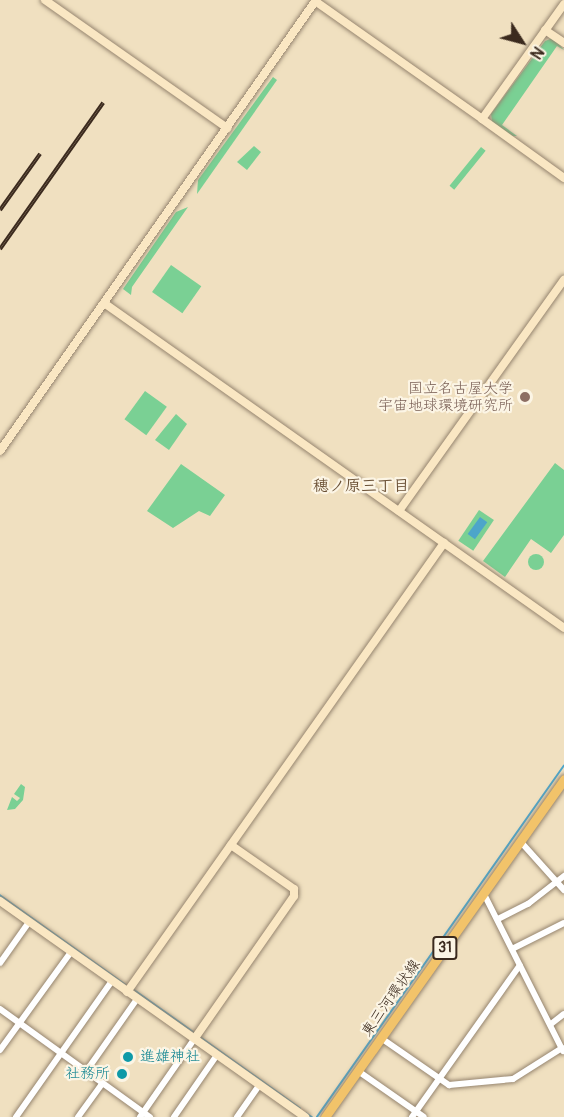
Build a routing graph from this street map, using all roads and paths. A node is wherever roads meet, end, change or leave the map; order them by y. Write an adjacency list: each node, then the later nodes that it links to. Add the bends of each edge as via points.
1 (45, 0): 7 (street)
2 (316, 1): 6 (street); 7 (street)
3 (564, 4): 4 (street)
4 (545, 30): 5 (street); 6 (street)
5 (564, 44)
6 (482, 119): 8 (street)
7 (227, 128): 10 (street)
8 (564, 178)
9 (564, 280): 12 (street)
10 (104, 303): 11 (street); 12 (street)
11 (0, 451)
12 (399, 512): 13 (street)
13 (444, 543): 14 (street); 17 (street)
14 (564, 628)
15 (563, 781): 16 (main road, 東三河環状線 / 31)
16 (520, 841): 19 (street); 21 (main road, 東三河環状線 / 31)
17 (231, 845): 31 (street); 37 (street, via 294,889 294,896)
18 (564, 876): 19 (street)
19 (557, 882): 20 (street); 23 (street, via 528,904)
20 (564, 890)
21 (484, 894): 23 (street); 38 (main road, 東三河環状線 / 31)
22 (0, 901): 24 (street)
23 (498, 919): 26 (street)
24 (29, 922): 27 (street); 28 (street)
25 (564, 923): 26 (street)
26 (512, 949): 29 (street)
27 (71, 952): 30 (street); 35 (street)
28 (0, 963)
29 (520, 965): 36 (street); 45 (street)
30 (111, 981): 31 (street); 41 (street)
31 (127, 992): 32 (street)
32 (137, 999): 37 (street); 44 (street)
33 (0, 1010): 35 (street)
34 (564, 1014): 36 (street)
35 (19, 1023): 39 (street); 41 (street)
36 (551, 1024): 40 (street)
37 (195, 1038): 42 (street); 49 (street)
38 (381, 1038): 43 (main road, 東三河環状線 / 31); 45 (street)
39 (0, 1050)
40 (563, 1050): 45 (street, via 513,1078 449,1085)
41 (61, 1055): 44 (street); 50 (street)
42 (218, 1055): 47 (street); 53 (street)
43 (358, 1071): 48 (street); 56 (main road, 東三河環状線 / 31)
44 (85, 1072): 46 (street)
45 (439, 1078): 48 (street)
46 (102, 1084): 49 (street); 51 (street)
47 (259, 1085): 54 (street); 55 (street)
48 (416, 1111): 57 (street); 58 (street)
49 (141, 1115): 52 (street)
50 (15, 1117)
51 (78, 1117)
52 (150, 1117)
53 (174, 1117)
54 (237, 1117)
55 (305, 1117)
56 (325, 1117)
57 (412, 1117)
58 (424, 1117)

